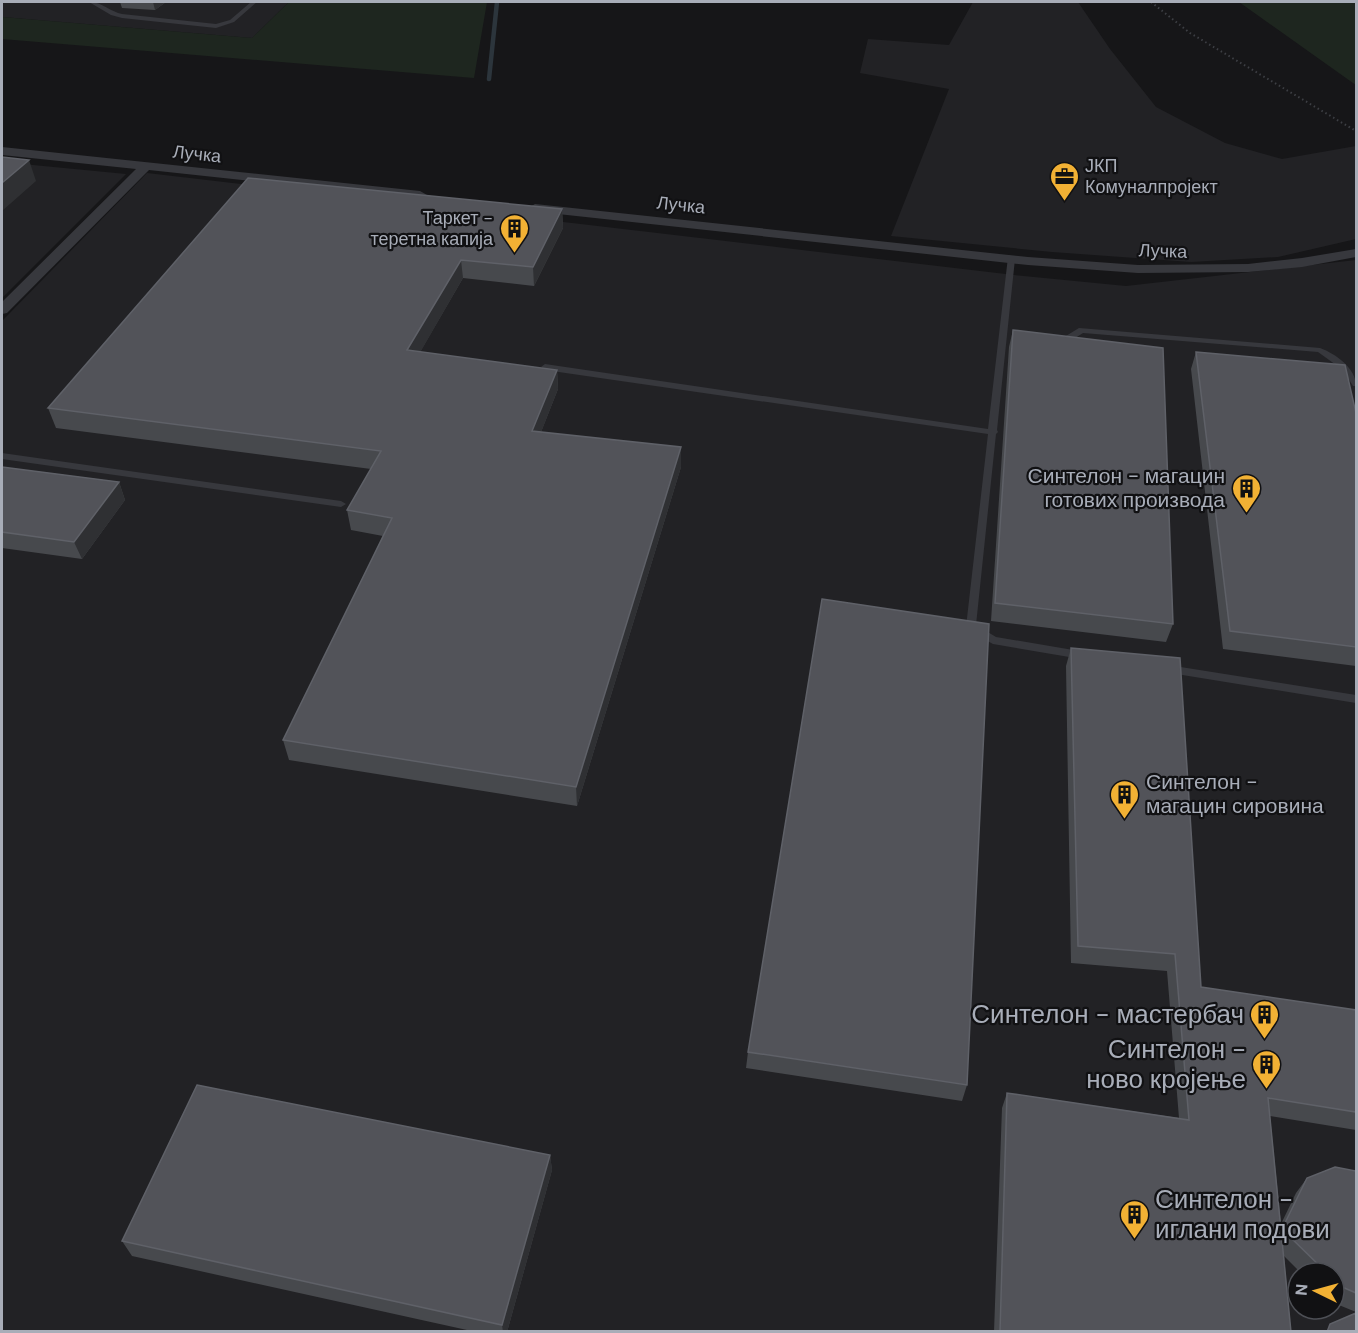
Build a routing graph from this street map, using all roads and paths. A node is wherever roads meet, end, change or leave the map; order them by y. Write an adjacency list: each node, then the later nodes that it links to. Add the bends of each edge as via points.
1 (92, 2): 2 (lane, via 112,14 208,26 229,23)
2 (254, 2)
3 (1151, 2): 4 (path, via 1190,33)
4 (1356, 131)
5 (2, 151): 6 (street, Лучка)
6 (146, 166): 7 (street, Лучка); 11 (street)
7 (432, 197)
8 (526, 207): 10 (street, Лучка)
9 (1356, 253): 10 (street, Лучка, via 1265,266 1200,270)
10 (1011, 259): 12 (lane)
11 (2, 310)
12 (1004, 331): 13 (lane); 17 (lane)
13 (1016, 333)
14 (1050, 340): 16 (lane, via 1062,342 1082,330 1320,350 1346,368)
15 (545, 367): 17 (lane)
16 (1356, 384)
17 (994, 432): 20 (lane, via 971,627 993,640)
18 (2, 456): 19 (lane)
19 (341, 504)
20 (1098, 658)
21 (1157, 667): 22 (lane)
22 (1356, 699)

